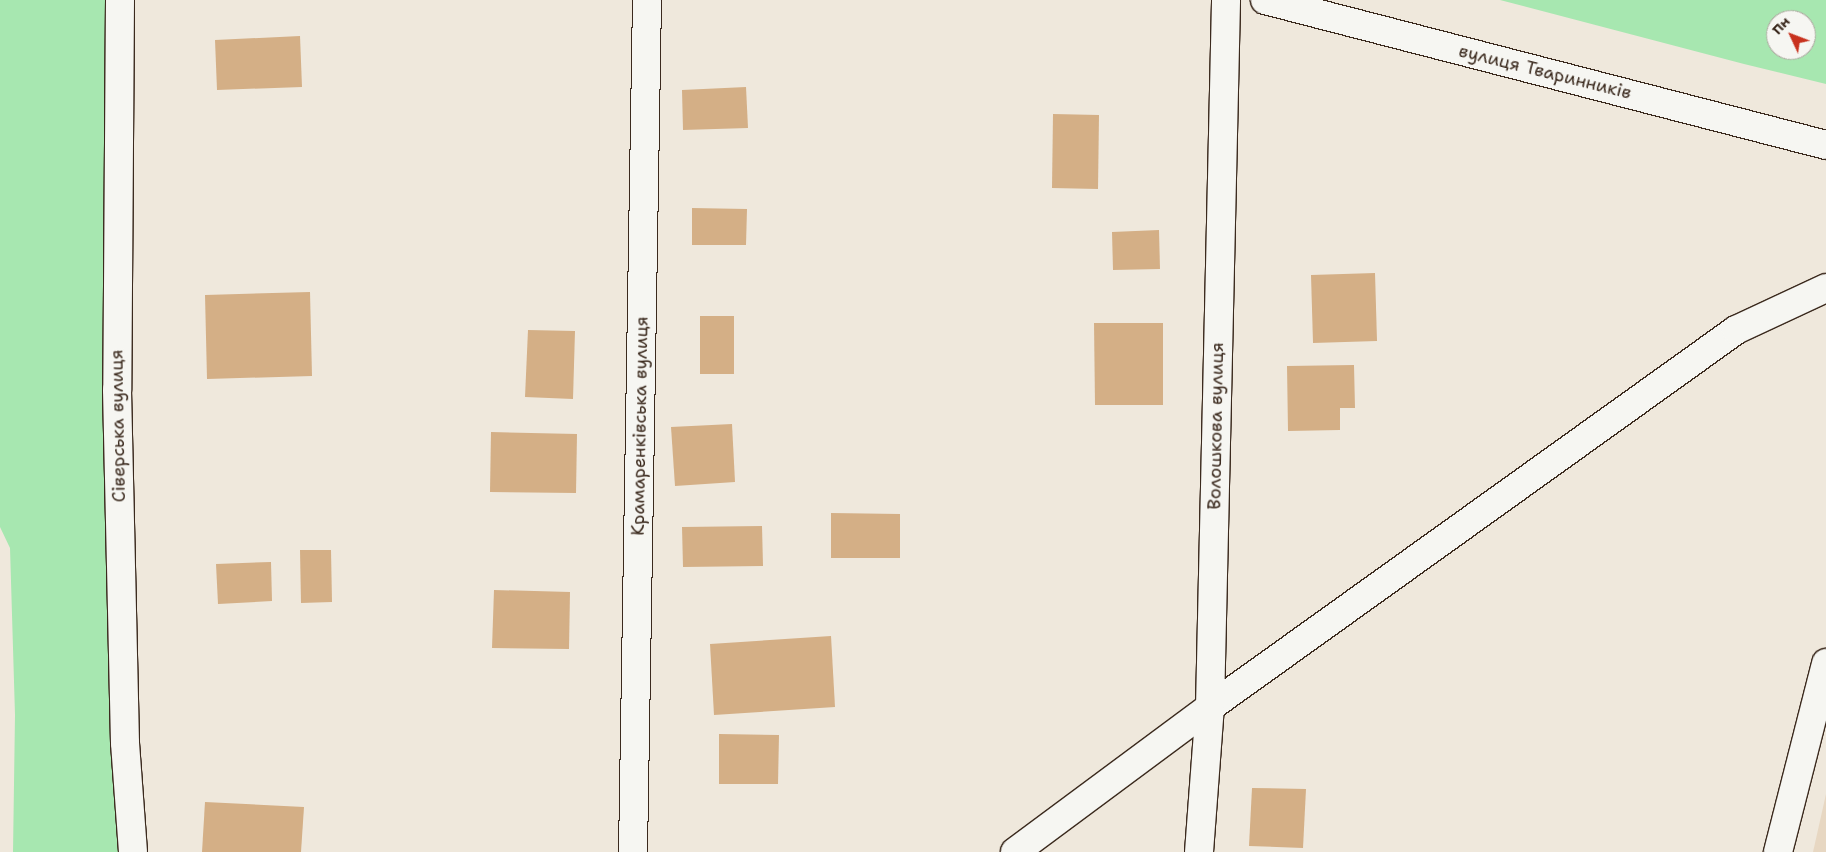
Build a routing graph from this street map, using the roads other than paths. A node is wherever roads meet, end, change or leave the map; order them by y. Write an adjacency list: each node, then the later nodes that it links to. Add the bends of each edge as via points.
1 (120, 0): 9 (street, Сіверська вулиця, via 117,390 125,743)
2 (647, 0): 10 (street, Крамаренківська вулиця)
3 (1226, 0): 8 (street, Волошкова вулиця)
4 (1265, 0): 5 (street, вулиця Тваринників)
5 (1826, 145)
6 (1826, 288): 8 (street, via 1736,330)
7 (1826, 663): 13 (street)
8 (1210, 706): 11 (street); 12 (street, Волошкова вулиця)
9 (132, 852)
10 (633, 852)
11 (1015, 852)
12 (1199, 852)
13 (1778, 852)

